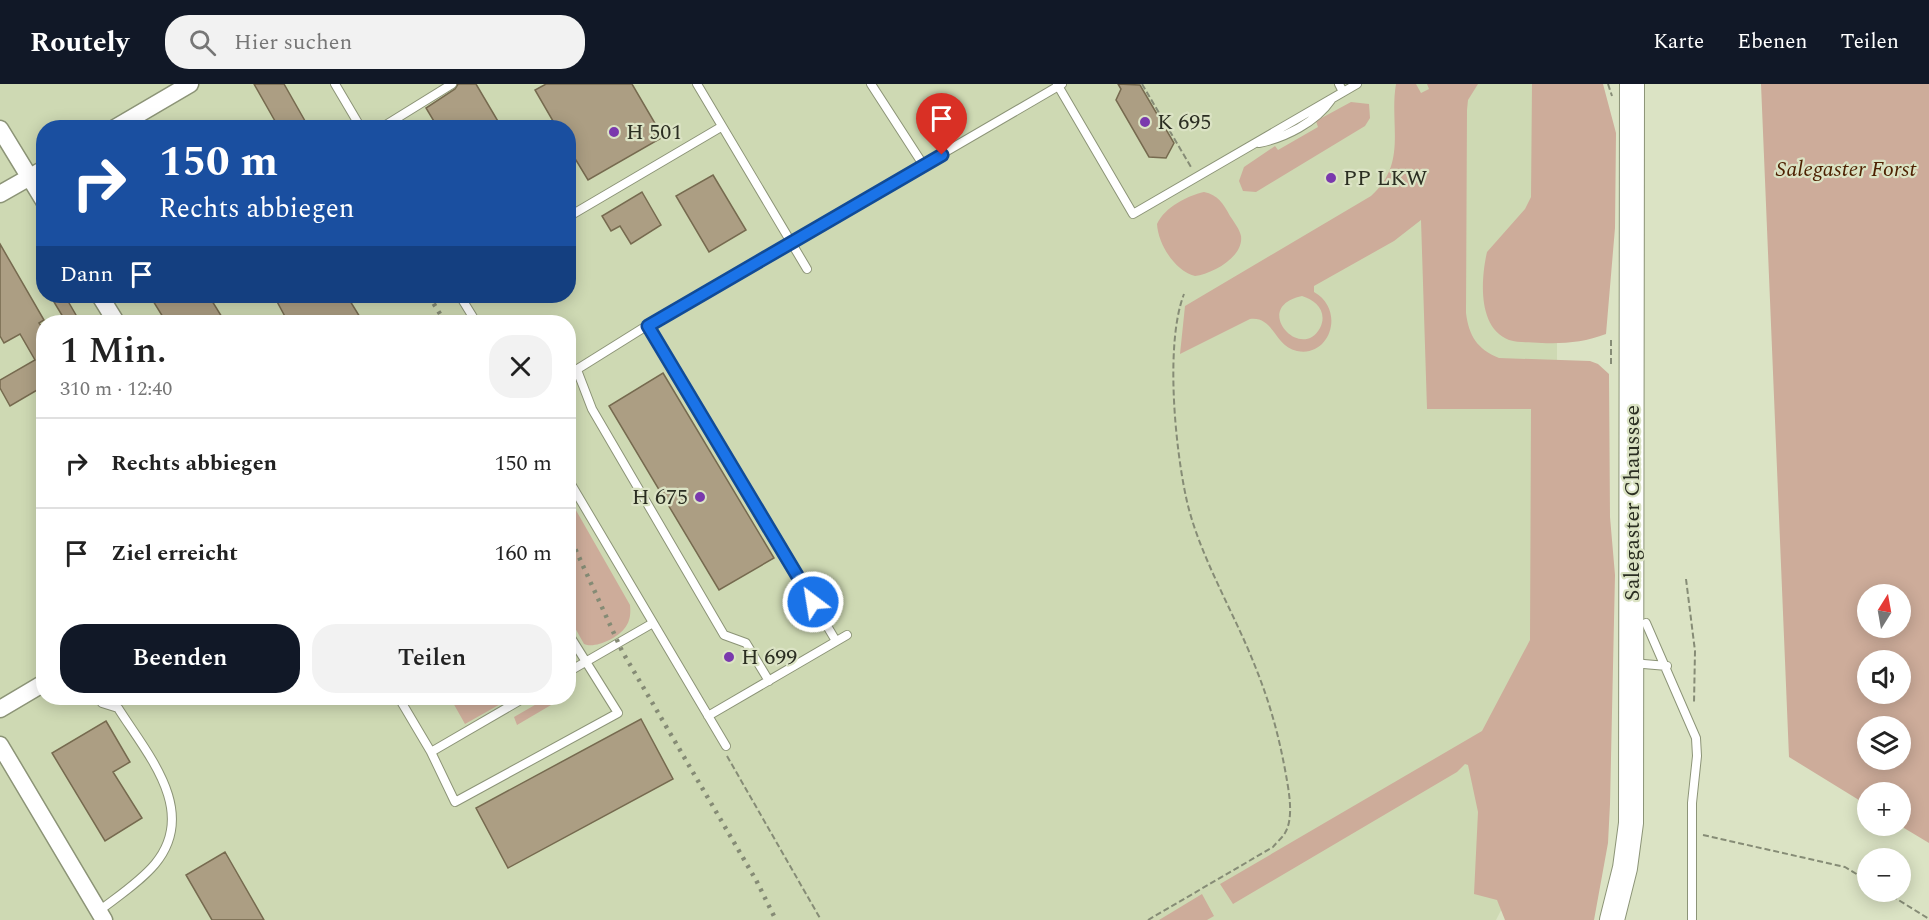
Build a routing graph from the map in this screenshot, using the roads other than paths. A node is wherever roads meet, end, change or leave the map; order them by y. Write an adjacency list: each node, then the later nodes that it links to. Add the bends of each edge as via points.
1 (190, 84): 11 (street)
2 (335, 84): 12 (lane)
3 (452, 84): 13 (lane)
4 (696, 84): 14 (lane)
5 (871, 84): 17 (lane)
6 (1357, 84): 9 (lane)
7 (1632, 84): 32 (main road, Salegaster Chaussee)
8 (1059, 85): 16 (lane, via 1133,214); 17 (lane)
9 (1341, 88): 10 (lane)
10 (1332, 98): 16 (lane); 16 (lane, via 1322,113 1277,139)
11 (129, 120)
12 (356, 120)
13 (394, 120)
14 (721, 126): 20 (lane); 21 (lane)
15 (0, 129): 18 (street)
16 (1253, 144)
17 (924, 166): 21 (lane)
18 (36, 173): 19 (street)
19 (0, 194)
20 (576, 212)
21 (791, 241): 22 (lane); 23 (lane)
22 (807, 269)
23 (648, 326): 24 (lane); 29 (lane)
24 (577, 370): 35 (lane, via 592,409 724,635 746,643)
25 (576, 493): 26 (lane)
26 (653, 623): 31 (lane); 41 (lane)
27 (1646, 623): 33 (lane)
28 (847, 635): 29 (lane)
29 (836, 641): 35 (lane)
30 (576, 646): 31 (lane)
31 (586, 662): 34 (lane); 44 (lane, via 618,714 455,802)
32 (1631, 663): 33 (lane); 46 (main road, Salegaster Chaussee, via 1631,823)
33 (1667, 666): 47 (lane, via 1696,738)
34 (576, 668)
35 (769, 681): 41 (lane)
36 (36, 688): 40 (street)
37 (108, 705): 45 (lane, via 118,708 169,790 173,812 170,840 155,864)
38 (403, 705): 44 (lane)
39 (512, 705): 44 (lane)
40 (0, 709)
41 (708, 716): 43 (lane)
42 (0, 745): 45 (street)
43 (726, 746)
44 (431, 752)
45 (101, 915)
46 (1612, 920)
47 (1692, 920)

